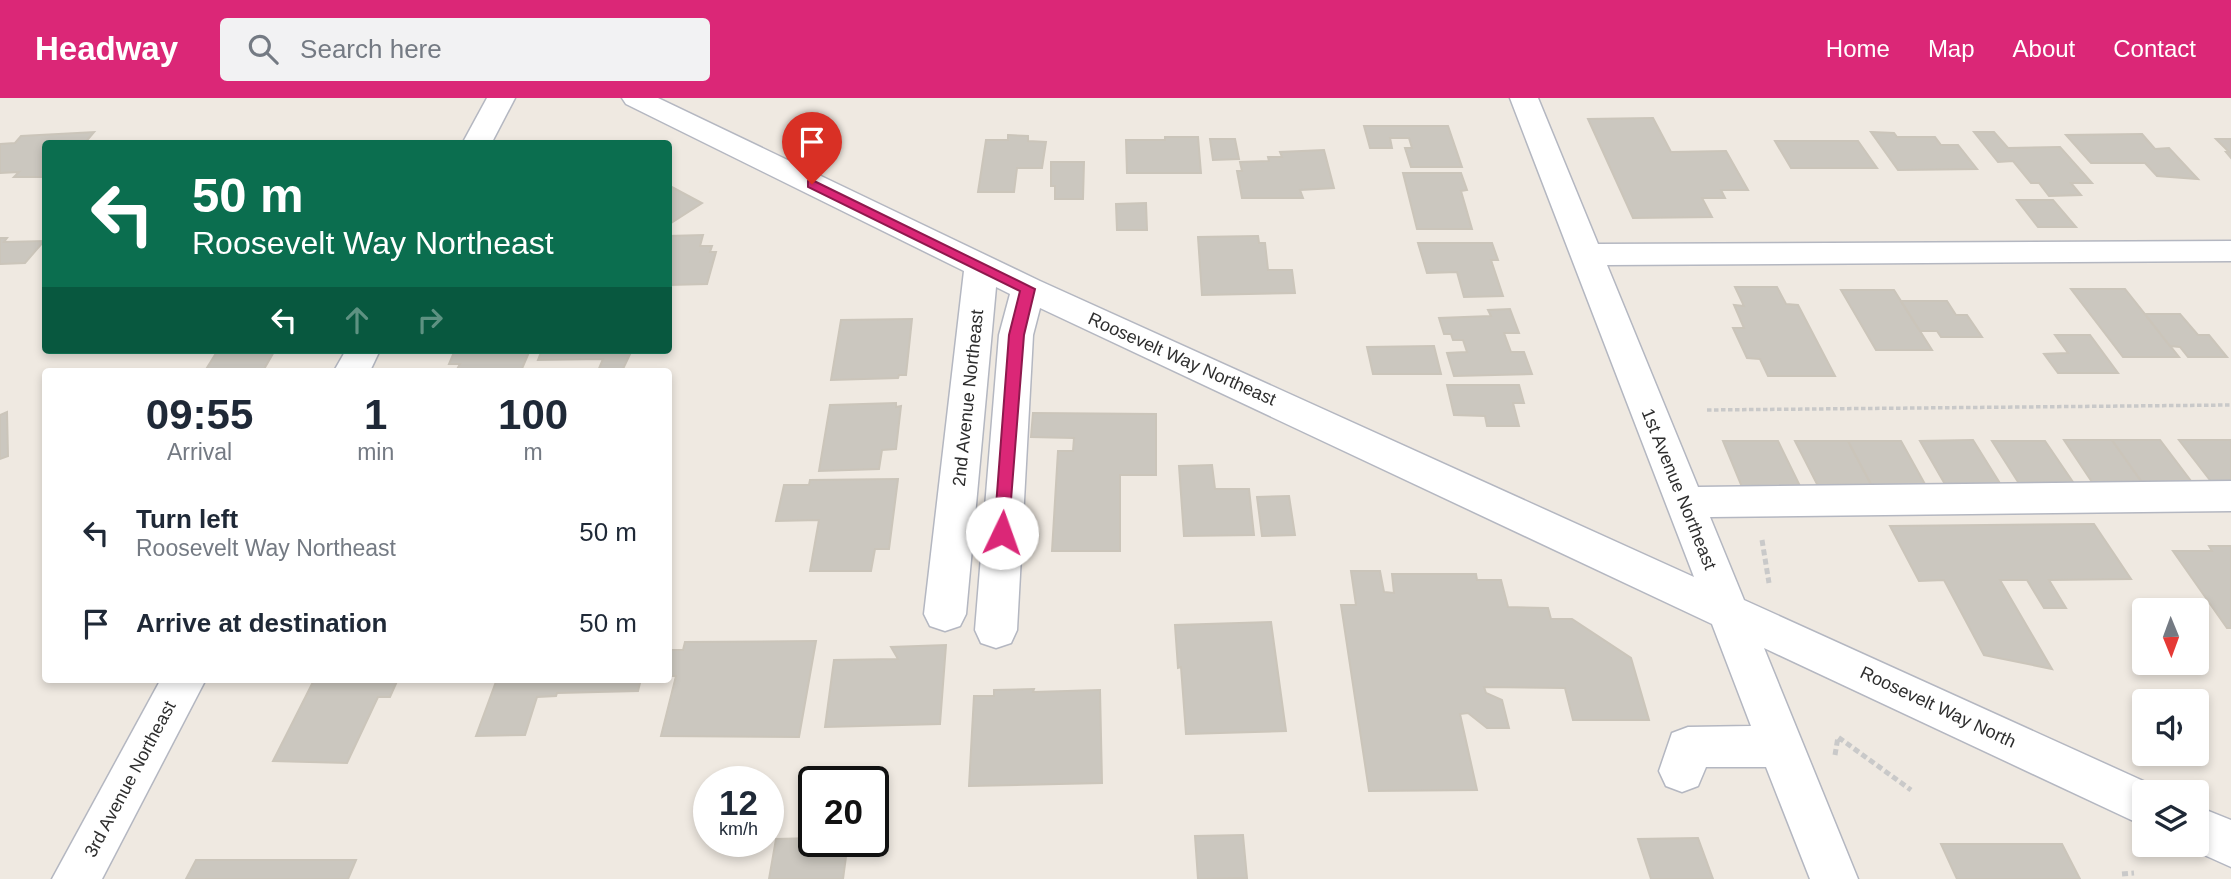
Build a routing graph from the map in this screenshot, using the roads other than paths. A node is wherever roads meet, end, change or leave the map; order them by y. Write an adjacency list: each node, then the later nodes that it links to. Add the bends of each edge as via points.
1 (501, 98): 4 (street)
2 (636, 98): 7 (street, Roosevelt Way Northeast)
3 (1524, 98): 6 (street, 1st Avenue Northeast)
4 (478, 140)
5 (2231, 251): 6 (street)
6 (1585, 255): 10 (street, 1st Avenue Northeast)
7 (981, 267): 8 (street, Roosevelt Way Northeast); 11 (street, 2nd Avenue Northeast)
8 (1028, 289): 12 (street, Roosevelt Way Northeast); 13 (street, via 1016,335)
9 (2231, 496): 10 (street)
10 (1684, 502): 12 (street, 1st Avenue Northeast)
11 (945, 614)
12 (1730, 614): 15 (street, 1st Avenue Northeast); 17 (street, Roosevelt Way North)
13 (996, 630)
14 (182, 683): 20 (street, 3rd Avenue Northeast)
15 (1782, 746): 16 (street, via 1689,747); 21 (street, 1st Avenue Northeast)
16 (1682, 771)
17 (2132, 798)
18 (2209, 834): 19 (street)
19 (2231, 844)
20 (76, 879)
21 (1834, 879)

